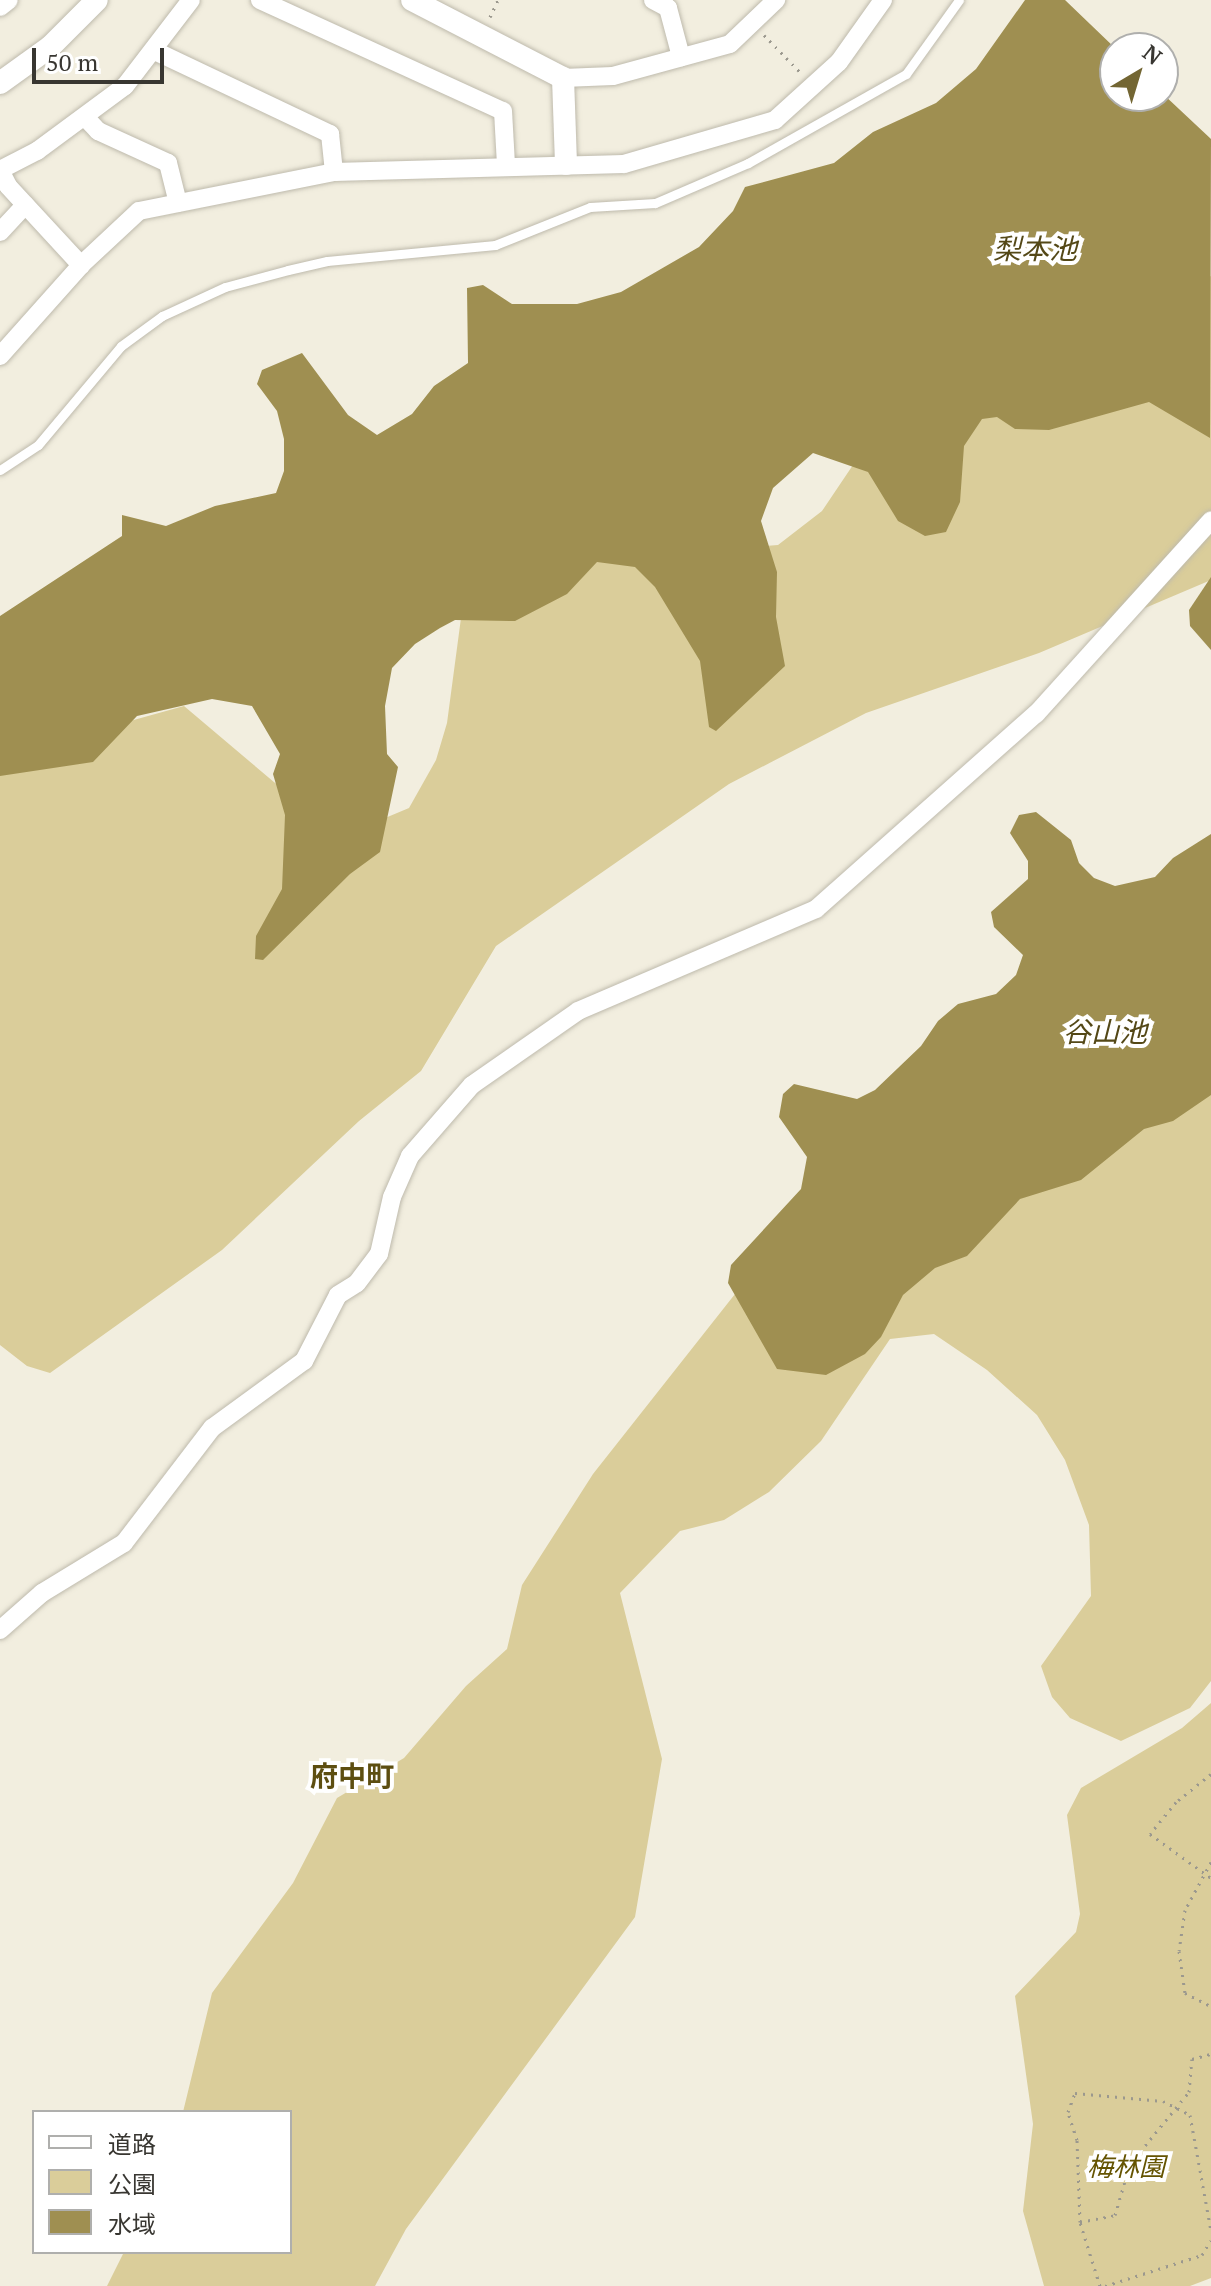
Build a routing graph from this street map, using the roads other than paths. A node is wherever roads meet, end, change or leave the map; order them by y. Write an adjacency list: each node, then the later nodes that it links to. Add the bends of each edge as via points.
1 (9, 0): 10 (street)
2 (97, 0): 14 (street, via 50,47)
3 (191, 0): 11 (street)
4 (260, 0): 17 (street, via 503,111)
5 (412, 0): 13 (street)
6 (653, 0): 12 (street, via 668,8)
7 (776, 0): 12 (street, via 730,44)
8 (883, 0): 16 (street, via 839,62 775,120 624,164)
9 (959, 0): 25 (lane, via 906,74 748,163 655,203 590,207 495,245 327,261 225,287 162,316 121,346 38,445)
10 (0, 7)
11 (155, 51): 15 (street, via 125,86); 19 (street, via 330,134)
12 (681, 57): 13 (street, via 613,76)
13 (563, 78): 16 (street)
14 (0, 83)
15 (85, 117): 18 (street); 20 (street, via 98,131 168,163)
16 (566, 164): 17 (street)
17 (506, 165): 19 (street)
18 (0, 170): 21 (street)
19 (334, 172): 20 (street)
20 (178, 203): 23 (street, via 139,211)
21 (25, 205): 22 (street); 23 (street)
22 (0, 232)
23 (81, 265): 24 (street)
24 (0, 356)
25 (0, 470)
26 (1211, 520): 27 (street, via 1036,714 816,909 578,1011 472,1085 410,1156 392,1197 379,1254 357,1283 338,1295 304,1361 212,1428 124,1543 42,1593)
27 (0, 1630)

